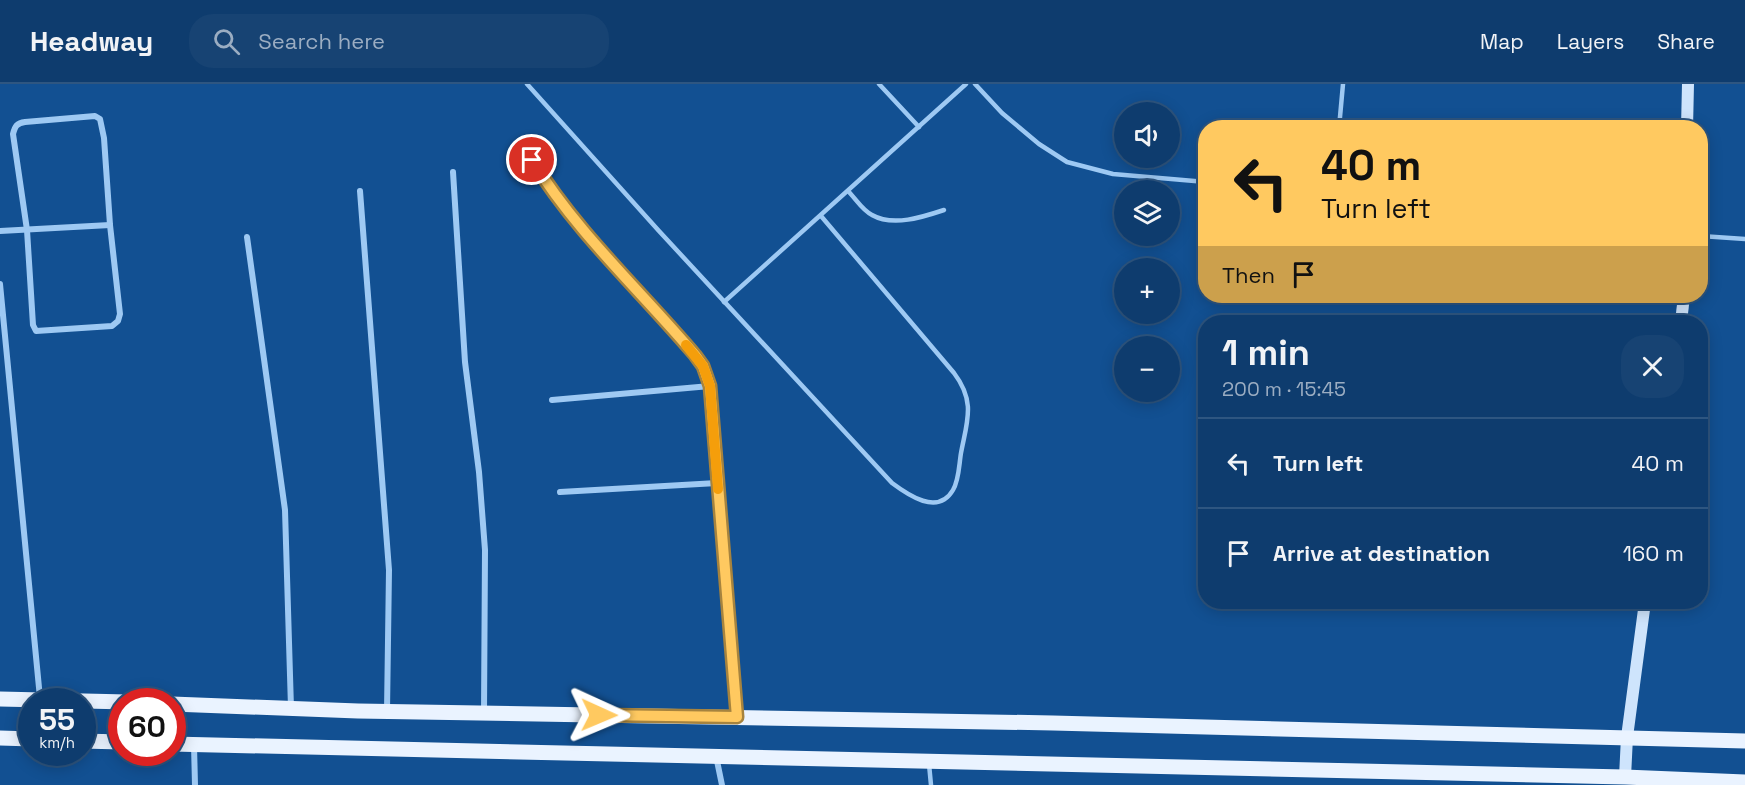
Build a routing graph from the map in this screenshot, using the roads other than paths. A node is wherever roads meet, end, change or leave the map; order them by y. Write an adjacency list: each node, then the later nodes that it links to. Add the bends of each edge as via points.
1 (527, 84): 24 (lane)
2 (879, 84): 9 (lane)
3 (966, 84): 9 (lane)
4 (975, 84): 12 (lane, via 1002,113 1067,162 1113,174)
5 (1343, 84): 7 (lane)
6 (1688, 84): 8 (street)
7 (1340, 120)
8 (1687, 120)
9 (919, 127): 14 (lane)
10 (532, 160): 25 (street, via 572,219 695,355)
11 (453, 172): 36 (street, via 465,362 484,550)
12 (1198, 181)
13 (360, 191): 35 (street, via 389,570)
14 (848, 191): 15 (lane, via 865,210 885,220); 16 (lane)
15 (944, 210)
16 (821, 216): 24 (lane); 24 (lane, via 967,393 967,421 957,477 948,496 940,501 922,501 892,483)
17 (110, 225): 18 (street); 18 (street, via 118,321 112,326 43,331 36,331 33,325); 18 (street, via 104,138 100,119 95,116 15,126)
18 (27, 230): 19 (street)
19 (0, 231)
20 (1708, 236): 22 (lane)
21 (247, 237): 34 (street, via 285,510)
22 (1745, 239)
23 (0, 284): 30 (street)
24 (724, 302)
25 (710, 386): 26 (street); 27 (street)
26 (552, 400)
27 (717, 483): 28 (street); 37 (street)
28 (560, 492)
29 (1644, 609): 38 (street)
30 (39, 688)
31 (0, 699): 32 (main road)
32 (18, 699)
33 (186, 704): 34 (main road)
34 (291, 708): 35 (main road)
35 (387, 712): 36 (main road)
36 (484, 714): 37 (main road)
37 (737, 717): 38 (main road)
38 (1627, 737): 41 (main road); 47 (street)
39 (0, 738): 40 (main road)
40 (18, 739)
41 (1745, 741)
42 (186, 744): 43 (main road)
43 (194, 744): 44 (main road); 49 (street)
44 (716, 756): 45 (main road); 50 (street)
45 (928, 762): 46 (main road); 51 (lane)
46 (1456, 779): 47 (main road)
47 (1625, 781): 48 (main road)
48 (1745, 782)
49 (195, 785)
50 (722, 785)
51 (931, 785)

